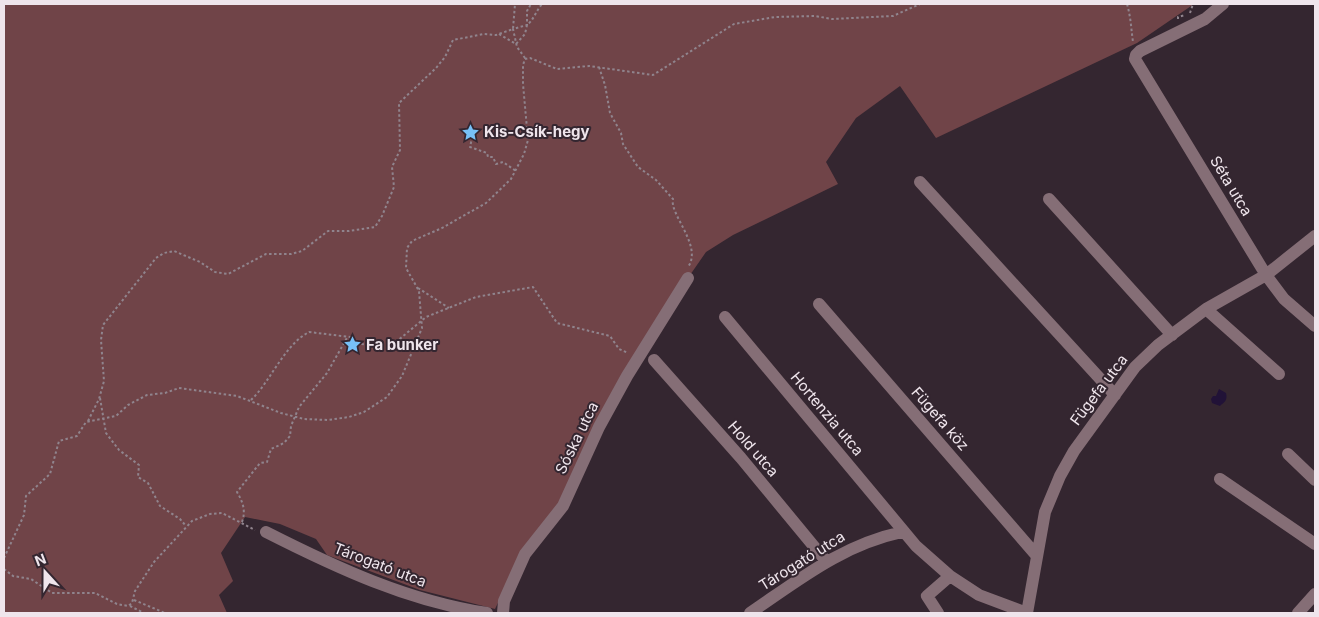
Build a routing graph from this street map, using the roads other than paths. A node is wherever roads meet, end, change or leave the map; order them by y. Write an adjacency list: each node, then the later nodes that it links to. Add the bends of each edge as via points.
1 (1223, 4): 5 (street, Séta utca, via 1205,19 1135,57)
2 (920, 182): 14 (street)
3 (1049, 199): 11 (street)
4 (1315, 236): 5 (street, Fügefa utca)
5 (1266, 275): 8 (street, Fügefa utca); 10 (street, Séta utca, via 1284,299)
6 (688, 278): 26 (street, Sóska utca, via 638,357 599,428 563,506 525,554 504,601)
7 (819, 304): 21 (street, Fügefa köz)
8 (1206, 309): 11 (street, Fügefa utca); 13 (street)
9 (725, 317): 19 (street, Hortenzia utca)
10 (1315, 326)
11 (1172, 335): 14 (street, Fügefa utca, via 1135,367)
12 (654, 360): 22 (street, Hold utca)
13 (1280, 374)
14 (1115, 395): 21 (street, Fügefa utca, via 1060,476 1045,512)
15 (1288, 454): 17 (street)
16 (1220, 479): 20 (street)
17 (1315, 480)
18 (266, 532): 25 (street, Tárogató utca, via 318,559 398,591 451,608)
19 (902, 532): 22 (street, Tárogató utca, via 856,545); 23 (street, Hortenzia utca)
20 (1315, 544)
21 (1037, 556): 29 (street, Fügefa utca)
22 (826, 561): 27 (street, Tárogató utca)
23 (950, 576): 28 (street, via 926,596); 29 (street, Hortenzia utca, via 979,595)
24 (1315, 594): 30 (street)
25 (487, 613)
26 (503, 613)
27 (750, 613)
28 (938, 613)
29 (1027, 613)
30 (1298, 613)

